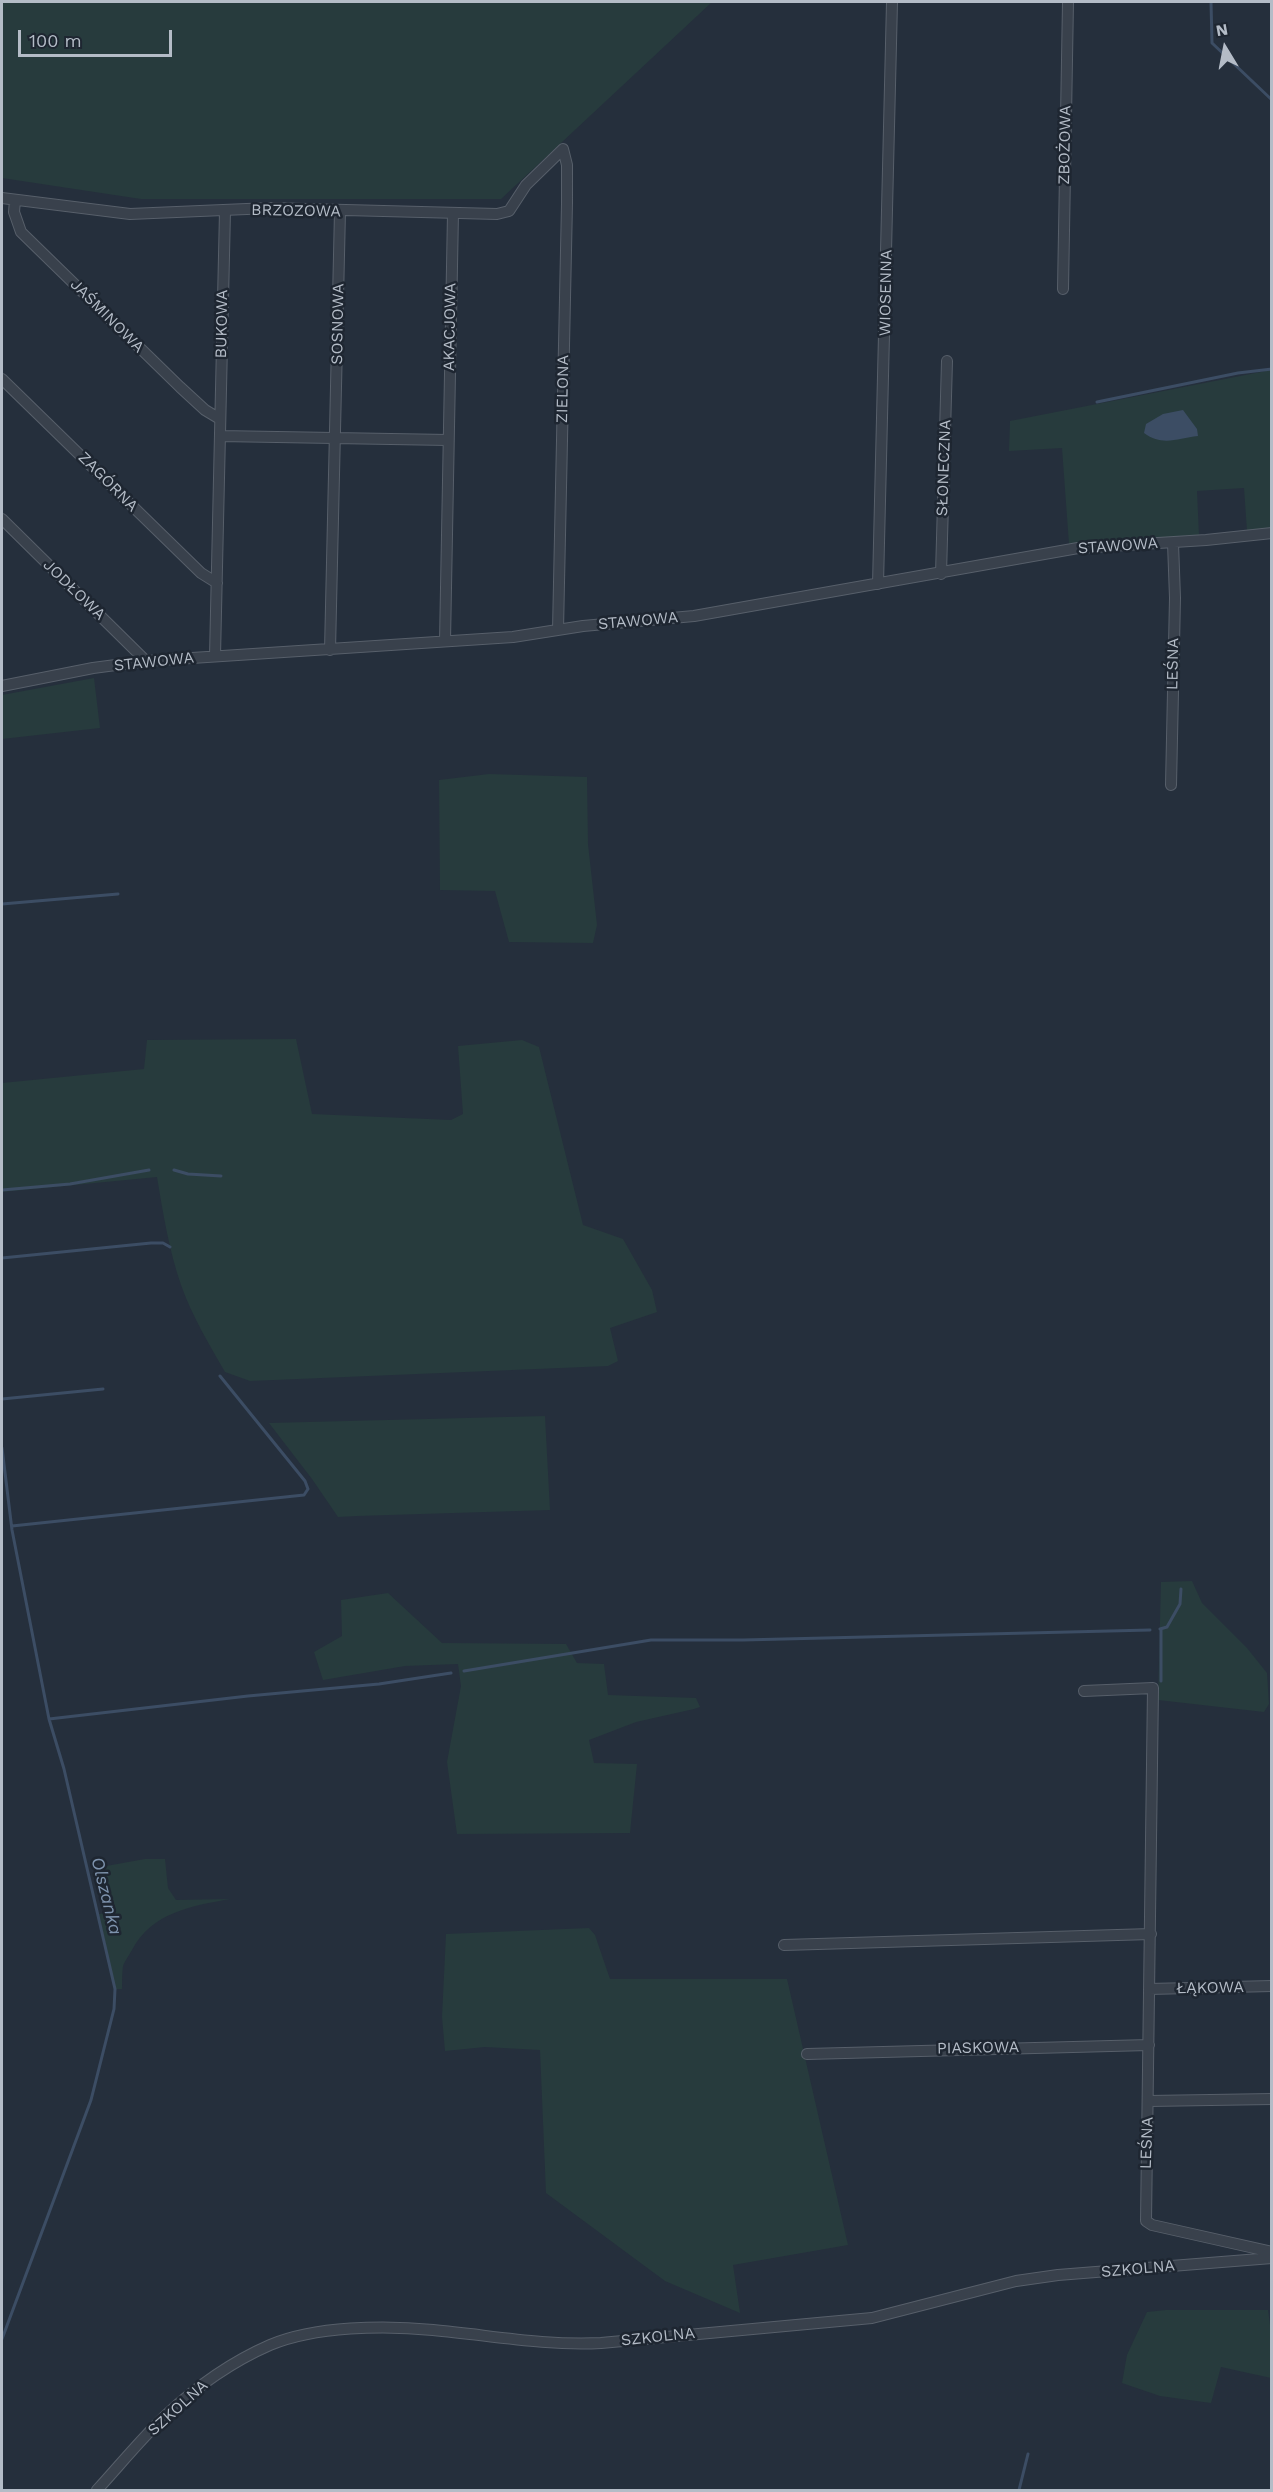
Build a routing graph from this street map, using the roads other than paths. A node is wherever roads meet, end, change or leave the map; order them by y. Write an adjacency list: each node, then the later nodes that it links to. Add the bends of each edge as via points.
1 (892, 2): 21 (street, WIOSENNA)
2 (1068, 2): 9 (street, ZBOŻOWA)
3 (563, 149): 8 (street, BRZOZOWA, via 526,184 509,211); 22 (street, ZIELONA, via 567,203)
4 (2, 198): 5 (street, BRZOZOWA)
5 (15, 200): 6 (street, BRZOZOWA, via 130,214); 12 (street, JAŚMINOWA, via 14,212 21,232 180,387)
6 (225, 211): 7 (street, BRZOZOWA); 12 (street, BUKOWA)
7 (340, 211): 8 (street, BRZOZOWA); 14 (street, SOSNOWA)
8 (453, 213): 15 (street, AKACJOWA)
9 (1063, 289)
10 (946, 361): 19 (street, SŁONECZNA)
11 (2, 379): 20 (street, ZAGÓRNA, via 201,573)
12 (220, 419): 13 (street, BUKOWA)
13 (220, 436): 14 (street); 20 (street, BUKOWA)
14 (336, 438): 15 (street); 24 (street, SOSNOWA)
15 (448, 440): 23 (street, AKACJOWA)
16 (2, 519): 26 (street, JODŁOWA)
17 (1272, 533): 18 (street, STAWOWA)
18 (1173, 543): 19 (street, STAWOWA, via 1078,548); 28 (street, LEŚNA)
19 (941, 574): 21 (street, STAWOWA)
20 (217, 583): 25 (street, BUKOWA)
21 (878, 584): 22 (street, STAWOWA, via 694,616)
22 (558, 630): 23 (street, STAWOWA)
23 (445, 641): 24 (street, STAWOWA)
24 (330, 650): 25 (street, STAWOWA)
25 (215, 656): 26 (street, STAWOWA)
26 (146, 661): 27 (street, STAWOWA)
27 (2, 686)
28 (1171, 785)
29 (1084, 1691): 30 (street, LEŚNA, via 1154,1688)
30 (1150, 1934): 31 (street); 33 (street, LEŚNA)
31 (784, 1944)
32 (1272, 1986): 33 (street, ŁĄKOWA)
33 (1149, 1989): 34 (street, LEŚNA)
34 (1149, 2045): 35 (street, PIASKOWA); 37 (street, LEŚNA)
35 (807, 2054)
36 (1272, 2099): 37 (street)
37 (1149, 2101): 38 (street, LEŚNA, via 1146,2222)
38 (1242, 2246): 39 (street, LEŚNA); 41 (street)
39 (1272, 2252)
40 (1272, 2258): 41 (street, SZKOLNA)
41 (1245, 2260): 42 (street, SZKOLNA, via 1017,2281 872,2318 601,2343 556,2343 390,2328 302,2336 245,2357 196,2389 164,2417)
42 (97, 2490)

